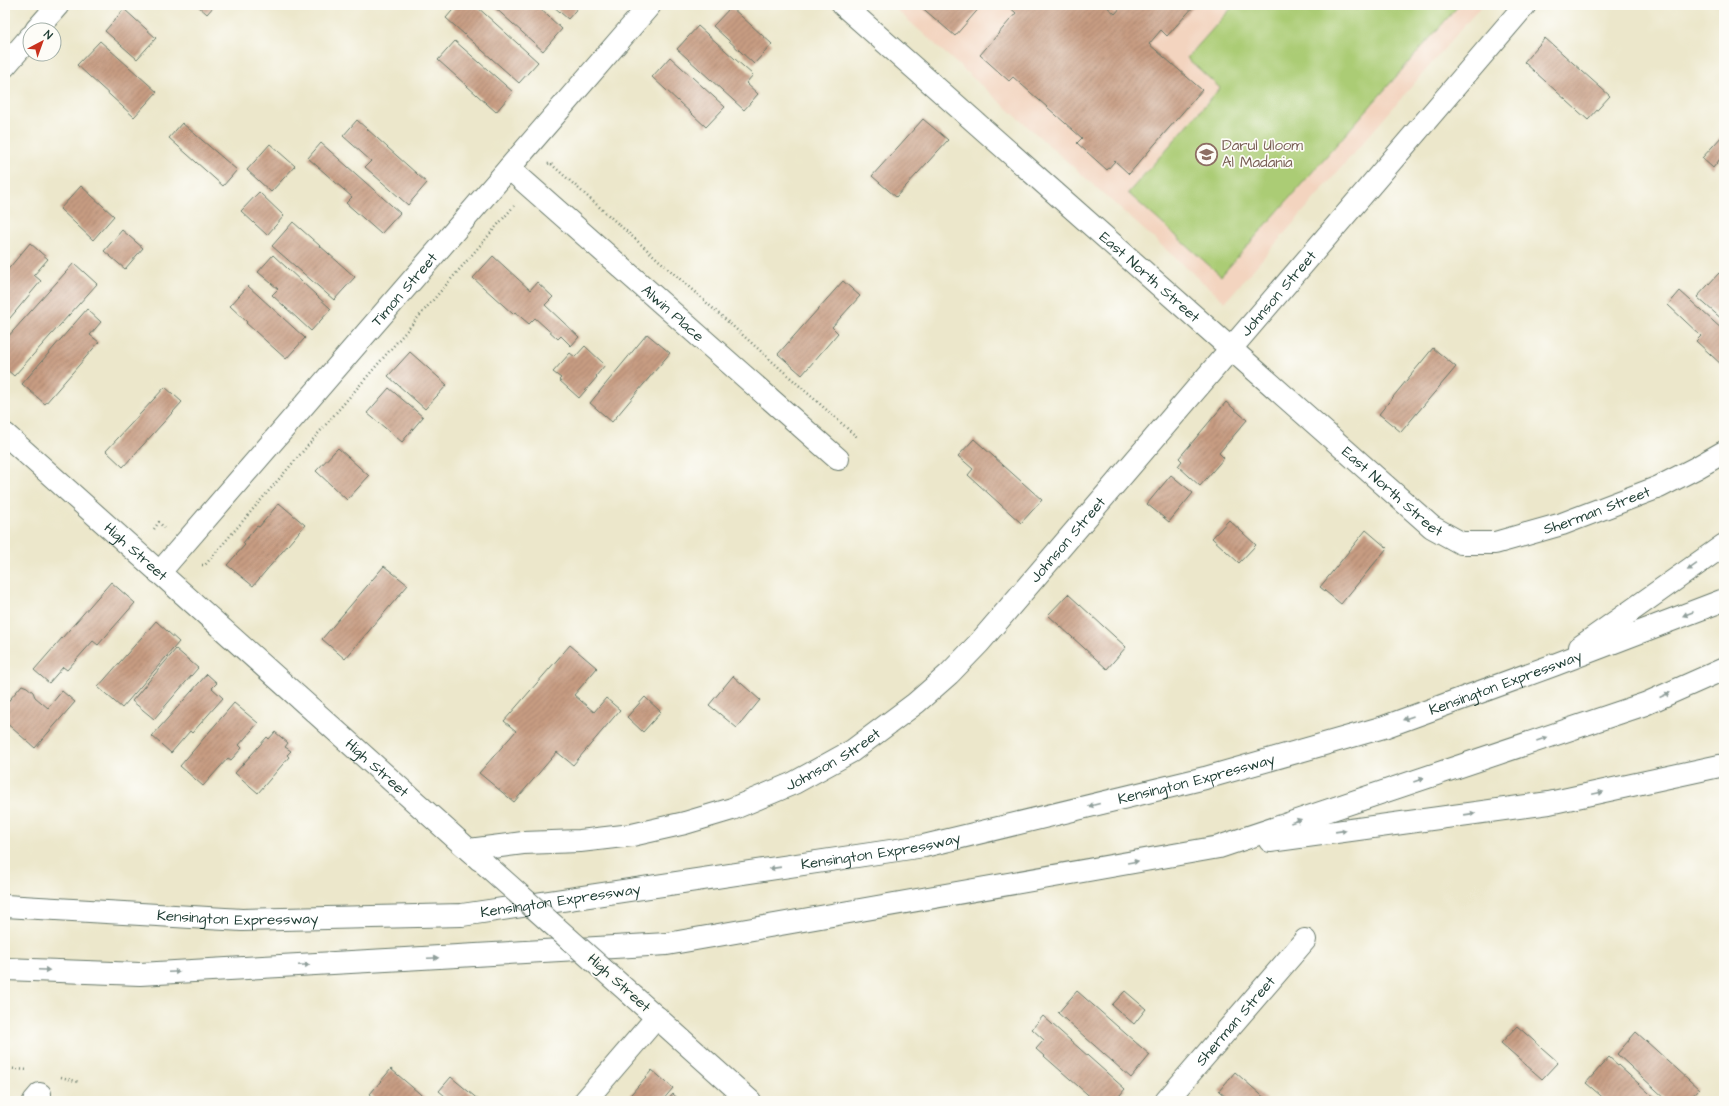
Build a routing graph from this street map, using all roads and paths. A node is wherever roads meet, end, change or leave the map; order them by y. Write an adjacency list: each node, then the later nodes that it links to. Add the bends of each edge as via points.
1 (58, 5): 5 (main road)
2 (650, 5): 9 (main road, Timon Street)
3 (843, 5): 11 (main road, East North Street)
4 (1525, 5): 11 (main road, Johnson Street)
5 (43, 22)
6 (22, 46): 7 (main road)
7 (5, 66)
8 (550, 163): 13 (path)
9 (509, 168): 15 (main road, Alwin Place); 21 (main road, Timon Street)
10 (513, 208): 20 (path, Timon Street)
11 (1231, 350): 18 (main road, East North Street, via 1432,527); 27 (main road, Johnson Street, via 979,643 916,703 852,751 794,783 732,809 685,824 602,839 523,843)
12 (5, 434): 21 (main road, High Street)
13 (858, 438)
14 (1724, 452): 18 (main road, Sherman Street, via 1659,487 1562,524 1495,543)
15 (838, 459)
16 (154, 529): 17 (path, via 159,522)
17 (164, 529)
18 (1461, 543)
19 (1724, 545): 23 (main road, one-way to 23)
20 (205, 565)
21 (159, 573): 27 (main road, High Street)
22 (1724, 600): 23 (main road, Kensington Expressway, one-way to 23)
23 (1554, 665): 28 (main road, Kensington Expressway, one-way to 28, via 1384,727 1205,778 924,846 462,914 242,920)
24 (1724, 669): 26 (main road, one-way to 24, via 1646,704)
25 (1724, 766): 26 (main road, one-way to 25, via 1549,803)
26 (1219, 847): 30 (main road, one-way to 26, via 140,974 667,944)
27 (477, 857): 31 (main road, High Street, bridge)
28 (5, 906)
29 (1305, 940): 34 (main road, Sherman Street)
30 (5, 969)
31 (657, 1017): 32 (main road); 33 (main road, High Street)
32 (585, 1101)
33 (750, 1101)
34 (1166, 1101)

